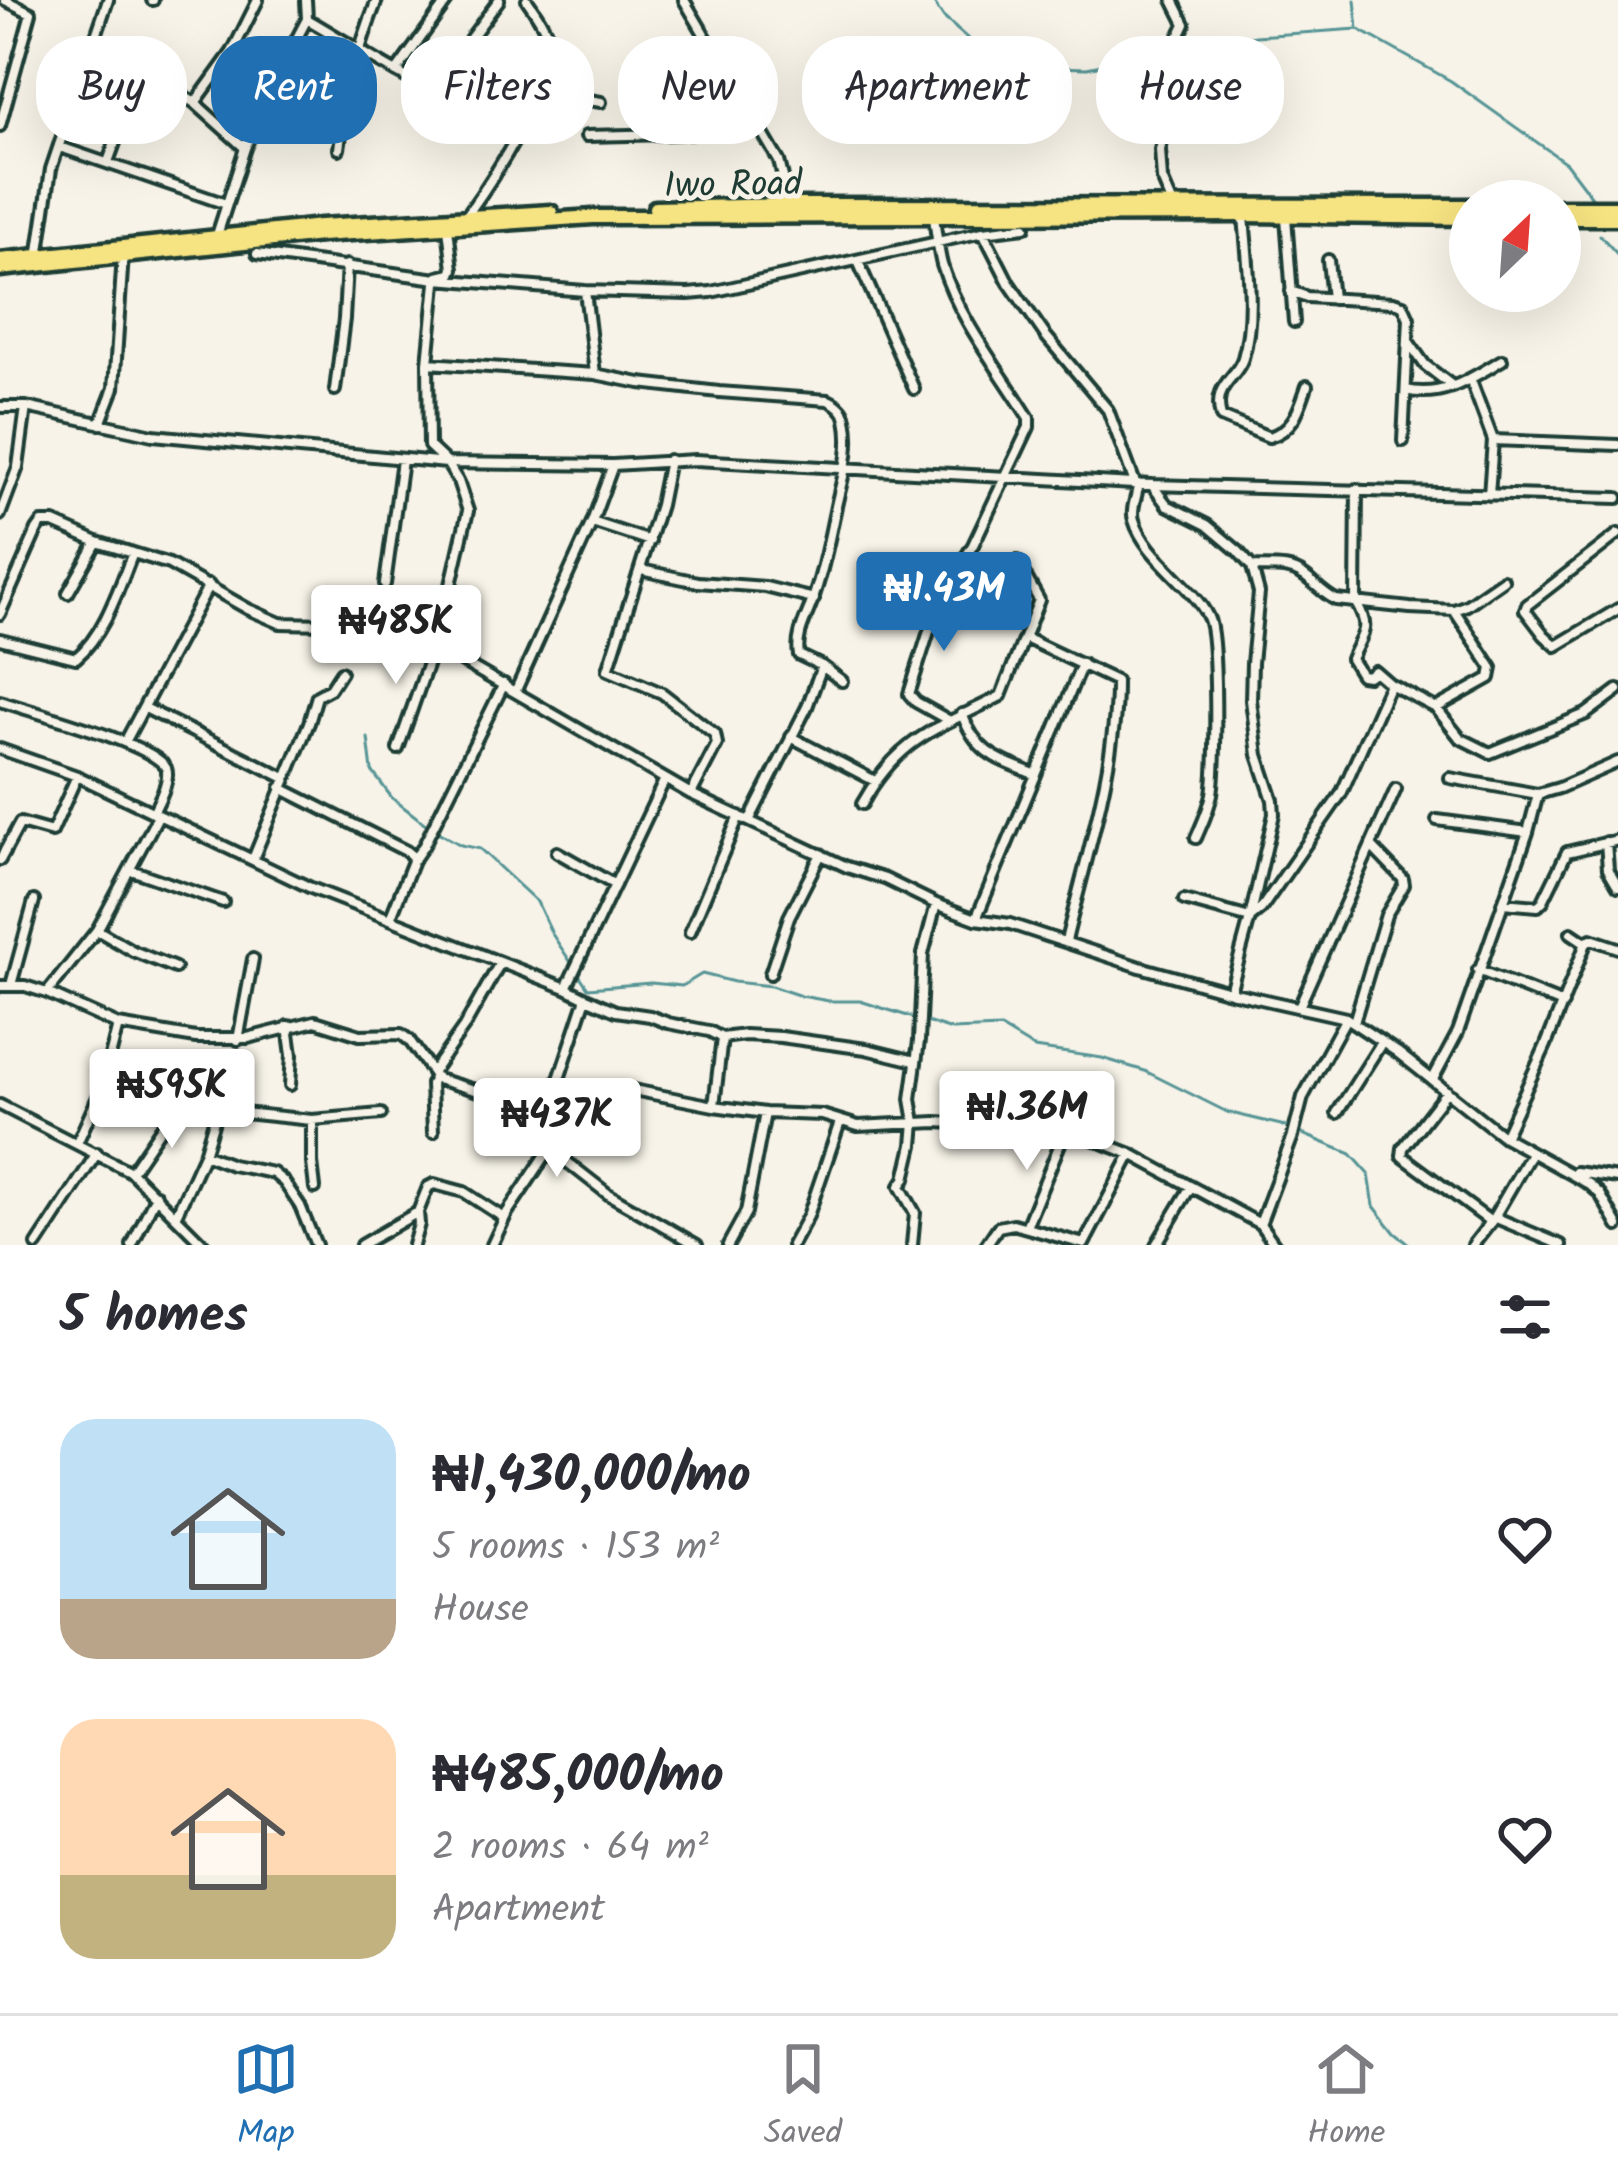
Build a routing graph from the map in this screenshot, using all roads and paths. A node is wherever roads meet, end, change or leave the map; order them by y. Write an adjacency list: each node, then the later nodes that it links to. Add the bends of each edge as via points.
1 (4, 0): 25 (street, via 32,13)
2 (108, 0): 12 (street)
3 (258, 0): 24 (street)
4 (306, 0): 11 (street)
5 (377, 0): 14 (street)
6 (448, 0): 19 (street)
7 (499, 0): 15 (street)
8 (527, 0): 16 (street)
9 (684, 0): 17 (street)
10 (1173, 0): 37 (street, via 1185,24 1160,150)
11 (307, 19): 13 (street); 32 (street)
12 (97, 36)
13 (337, 36)
14 (364, 36)
15 (472, 36)
16 (548, 36)
17 (706, 36)
18 (377, 60): 19 (street)
19 (396, 72): 20 (street)
20 (401, 74)
21 (187, 99): 24 (street)
22 (594, 101): 23 (street)
23 (601, 102)
24 (195, 103): 32 (street)
25 (0, 126)
26 (61, 144): 31 (street)
27 (115, 144): 34 (street)
28 (339, 144): 33 (street)
29 (510, 144): 43 (street)
30 (770, 144): 36 (street)
31 (60, 147): 34 (street); 59 (street)
32 (245, 148): 35 (street)
33 (338, 149)
34 (108, 162): 35 (street)
35 (226, 204): 53 (street)
36 (790, 205): 37 (main road, Iwo Road); 42 (main road, Iwo Road)
37 (1174, 206): 41 (main road, Iwo Road)
38 (1449, 207): 41 (main road, Iwo Road)
39 (1581, 207): 40 (main road)
40 (1618, 207)
41 (1342, 212): 46 (main road, Iwo Road); 47 (main road, Iwo Road)
42 (592, 214): 43 (main road, Iwo Road); 44 (main road, Iwo Road); 51 (main road, Iwo Road)
43 (467, 215): 53 (main road, Iwo Road)
44 (934, 215): 45 (main road, Iwo Road); 54 (street)
45 (1244, 215): 46 (main road, Iwo Road); 73 (street, via 1248,333 1241,365 1224,384 1221,418 1277,436 1294,421)
46 (1286, 217): 65 (street)
47 (1449, 217)
48 (1581, 218): 49 (main road)
49 (1618, 218)
50 (1025, 227): 52 (street)
51 (448, 228): 56 (main road, Iwo Road); 63 (street, via 453,269)
52 (983, 232): 54 (street); 90 (street, via 1045,335 1108,410)
53 (217, 235): 59 (main road, Iwo Road)
54 (938, 242): 60 (street); 89 (street, via 959,303 1029,418)
55 (257, 254): 61 (street)
56 (123, 255): 59 (main road, Iwo Road); 80 (street, via 114,388)
57 (0, 260): 59 (main road, Iwo Road)
58 (1328, 260): 66 (street)
59 (38, 261): 62 (main road, Iwo Road)
60 (858, 261): 64 (street, via 711,292); 75 (street)
61 (347, 265): 63 (street); 76 (street)
62 (0, 269)
63 (437, 279): 64 (street); 70 (street)
64 (585, 291): 71 (street)
65 (1291, 291): 66 (street); 67 (street)
66 (1332, 299): 68 (street, via 1403,305)
67 (1294, 322)
68 (1408, 341): 74 (street); 77 (street)
69 (1502, 360): 72 (street)
70 (428, 364): 71 (street); 86 (street, via 429,446)
71 (596, 374): 88 (street, via 828,400 846,416)
72 (1472, 380): 74 (street); 81 (street)
73 (1306, 386)
74 (1452, 386): 77 (street, via 1431,394)
75 (914, 388)
76 (335, 390)
77 (1406, 390): 82 (street)
78 (0, 407): 79 (street)
79 (26, 407): 80 (street); 95 (street, via 18,467)
80 (100, 424): 84 (street)
81 (1493, 440): 83 (street); 93 (street)
82 (1403, 441)
83 (1618, 445)
84 (402, 460): 86 (street); 105 (street)
85 (669, 460): 87 (street); 88 (street); 98 (street)
86 (447, 463): 87 (street); 115 (street, via 468,511)
87 (613, 465): 96 (street)
88 (847, 469): 89 (street); 108 (street)
89 (1005, 476): 90 (street); 128 (street, via 939,600 909,694)
90 (1137, 483): 91 (street); 148 (street, via 1134,521 1213,628 1213,786)
91 (1152, 485): 92 (street); 102 (street, via 1167,506 1207,525)
92 (1358, 489): 93 (street); 109 (street)
93 (1489, 495): 94 (street)
94 (1618, 498)
95 (0, 515)
96 (592, 522): 98 (street); 122 (street)
97 (1618, 535): 110 (street, via 1525,610 1556,646)
98 (650, 541): 103 (street)
99 (97, 542): 100 (street); 107 (street); 112 (street, via 42,524)
100 (133, 553): 106 (street); 114 (street, via 76,658)
101 (1017, 561): 113 (street, via 1039,600)
102 (1252, 567): 109 (street, via 1292,569 1327,596); 165 (street, via 1259,593 1251,700 1274,814)
103 (641, 570): 108 (street); 141 (street, via 608,670 662,693 715,734)
104 (1503, 580): 111 (street)
105 (385, 584)
106 (209, 585): 115 (street, via 280,622 373,625); 125 (street)
107 (68, 593)
108 (814, 598): 117 (street, via 797,639 799,656)
109 (1357, 603): 111 (street); 121 (street, via 1366,627 1351,659 1364,676 1375,671)
110 (1618, 609)
111 (1454, 610): 126 (street, via 1492,672)
112 (0, 614)
113 (1025, 638): 116 (street); 127 (street, via 1001,696)
114 (0, 639)
115 (437, 641): 120 (street); 132 (street)
116 (1082, 664): 134 (street); 171 (street, via 1117,686)
117 (822, 666): 119 (street); 129 (street)
118 (341, 672): 139 (street, via 317,696)
119 (842, 681)
120 (504, 684): 122 (street); 156 (street)
121 (1390, 684): 126 (street); 165 (street, via 1341,794)
122 (515, 690): 137 (street)
123 (1618, 690): 126 (street, via 1586,714 1490,753 1460,738)
124 (0, 700): 130 (street)
125 (145, 708): 130 (street); 139 (street)
126 (1436, 708)
127 (962, 714): 128 (street); 134 (street, via 984,751)
128 (948, 720): 138 (street, via 905,747)
129 (791, 737): 138 (street); 145 (street)
130 (125, 742): 144 (street, via 167,770)
131 (0, 749): 135 (street)
132 (398, 749)
133 (1618, 762): 142 (street)
134 (1034, 774): 167 (street)
135 (77, 776): 144 (street); 155 (street, via 52,832 20,823)
136 (1450, 778): 142 (street)
137 (665, 779): 141 (street); 158 (street)
138 (875, 781): 143 (street)
139 (283, 783): 154 (street); 156 (street)
140 (1396, 789): 151 (street)
141 (691, 794): 145 (street)
142 (1538, 794): 147 (street)
143 (862, 804)
144 (156, 814): 154 (street); 157 (street)
145 (744, 819): 153 (street); 169 (street)
146 (1437, 820): 147 (street)
147 (1528, 832): 163 (street)
148 (1196, 838)
149 (1618, 840): 150 (street)
150 (1606, 842): 159 (street); 163 (street, via 1567,852 1538,906)
151 (1372, 847): 186 (street); 187 (street, via 1404,884)
152 (557, 852): 158 (street)
153 (821, 854): 164 (street); 178 (street)
154 (253, 859): 166 (street)
155 (0, 860)
156 (413, 861): 166 (street)
157 (131, 870): 162 (street); 168 (street)
158 (615, 885): 181 (street)
159 (1618, 886)
160 (1184, 900): 165 (street)
161 (34, 901): 179 (street)
162 (224, 902)
163 (1502, 903): 177 (street)
164 (935, 904): 167 (street); 193 (street)
165 (1250, 918): 182 (street)
166 (390, 919): 175 (street)
167 (976, 919): 171 (street)
168 (97, 929): 176 (street); 183 (street)
169 (690, 932)
170 (1571, 933): 172 (street)
171 (1066, 941): 182 (street)
172 (1586, 943): 173 (street); 185 (street)
173 (1618, 948)
174 (254, 959): 191 (street)
175 (500, 964): 181 (street); 194 (street)
176 (175, 968)
177 (1478, 970): 185 (street); 195 (street)
178 (770, 974)
179 (11, 985): 180 (street); 183 (street)
180 (0, 986)
181 (566, 988): 184 (street)
182 (1230, 992): 186 (street)
183 (47, 993): 188 (street)
184 (586, 998): 190 (street); 199 (street)
185 (1562, 1004): 212 (street)
186 (1299, 1006): 187 (street)
187 (1350, 1020): 192 (street); 229 (street, via 1304,1097)
188 (118, 1025): 191 (street); 213 (street)
189 (289, 1026): 191 (street); 194 (street, via 400,1034); 196 (street)
190 (722, 1038): 193 (street, via 781,1037); 201 (street)
191 (238, 1040)
192 (1382, 1042): 195 (street); 203 (street)
193 (916, 1061): 208 (street)
194 (434, 1074): 199 (street, via 488,1095); 209 (street)
195 (1432, 1079): 197 (street)
196 (290, 1085)
197 (1447, 1091): 212 (street); 228 (street, via 1402,1156)
198 (1096, 1094): 211 (street)
199 (551, 1103): 201 (street, via 628,1089); 214 (street)
200 (0, 1105): 213 (street)
201 (714, 1106): 202 (street)
202 (766, 1112): 207 (street); 241 (street, via 746,1212)
203 (1337, 1113)
204 (217, 1114): 206 (street); 217 (street); 220 (street, via 178,1103)
205 (381, 1114): 206 (street)
206 (312, 1120): 222 (street)
207 (840, 1122): 208 (street); 242 (street)
208 (915, 1122): 210 (street, via 1001,1135); 243 (street, via 900,1186 915,1213)
209 (433, 1132)
210 (1064, 1134): 211 (street); 231 (street)
211 (1079, 1136): 218 (street)
212 (1504, 1137): 215 (street)
213 (77, 1143): 216 (street)
214 (553, 1144): 227 (street); 240 (street, via 608,1194)
215 (1531, 1153): 219 (street); 228 (street)
216 (97, 1154): 220 (street); 233 (street)
217 (204, 1154): 226 (street); 236 (street, via 273,1173 300,1206)
218 (1131, 1154): 223 (street); 245 (street)
219 (1569, 1171): 221 (street); 230 (street, via 1600,1194)
220 (131, 1172): 224 (street)
221 (1618, 1178)
222 (315, 1188)
223 (1190, 1188): 229 (street); 246 (street)
224 (155, 1195): 226 (street); 234 (street)
225 (418, 1212): 227 (street, via 434,1184); 237 (street); 238 (street)
226 (176, 1215): 235 (street)
227 (504, 1218): 239 (street)
228 (1492, 1220): 232 (street); 248 (street)
229 (1260, 1223): 247 (street)
230 (1618, 1226)
231 (1026, 1227): 244 (street, via 998,1227); 245 (street)
232 (1558, 1244)
233 (37, 1245)
234 (132, 1245)
235 (203, 1245)
236 (316, 1245)
237 (362, 1245)
238 (413, 1245)
239 (492, 1245)
240 (697, 1245)
241 (728, 1245)
242 (792, 1245)
243 (912, 1245)
244 (986, 1245)
245 (1084, 1245)
246 (1156, 1245)
247 (1275, 1245)
248 (1474, 1245)

